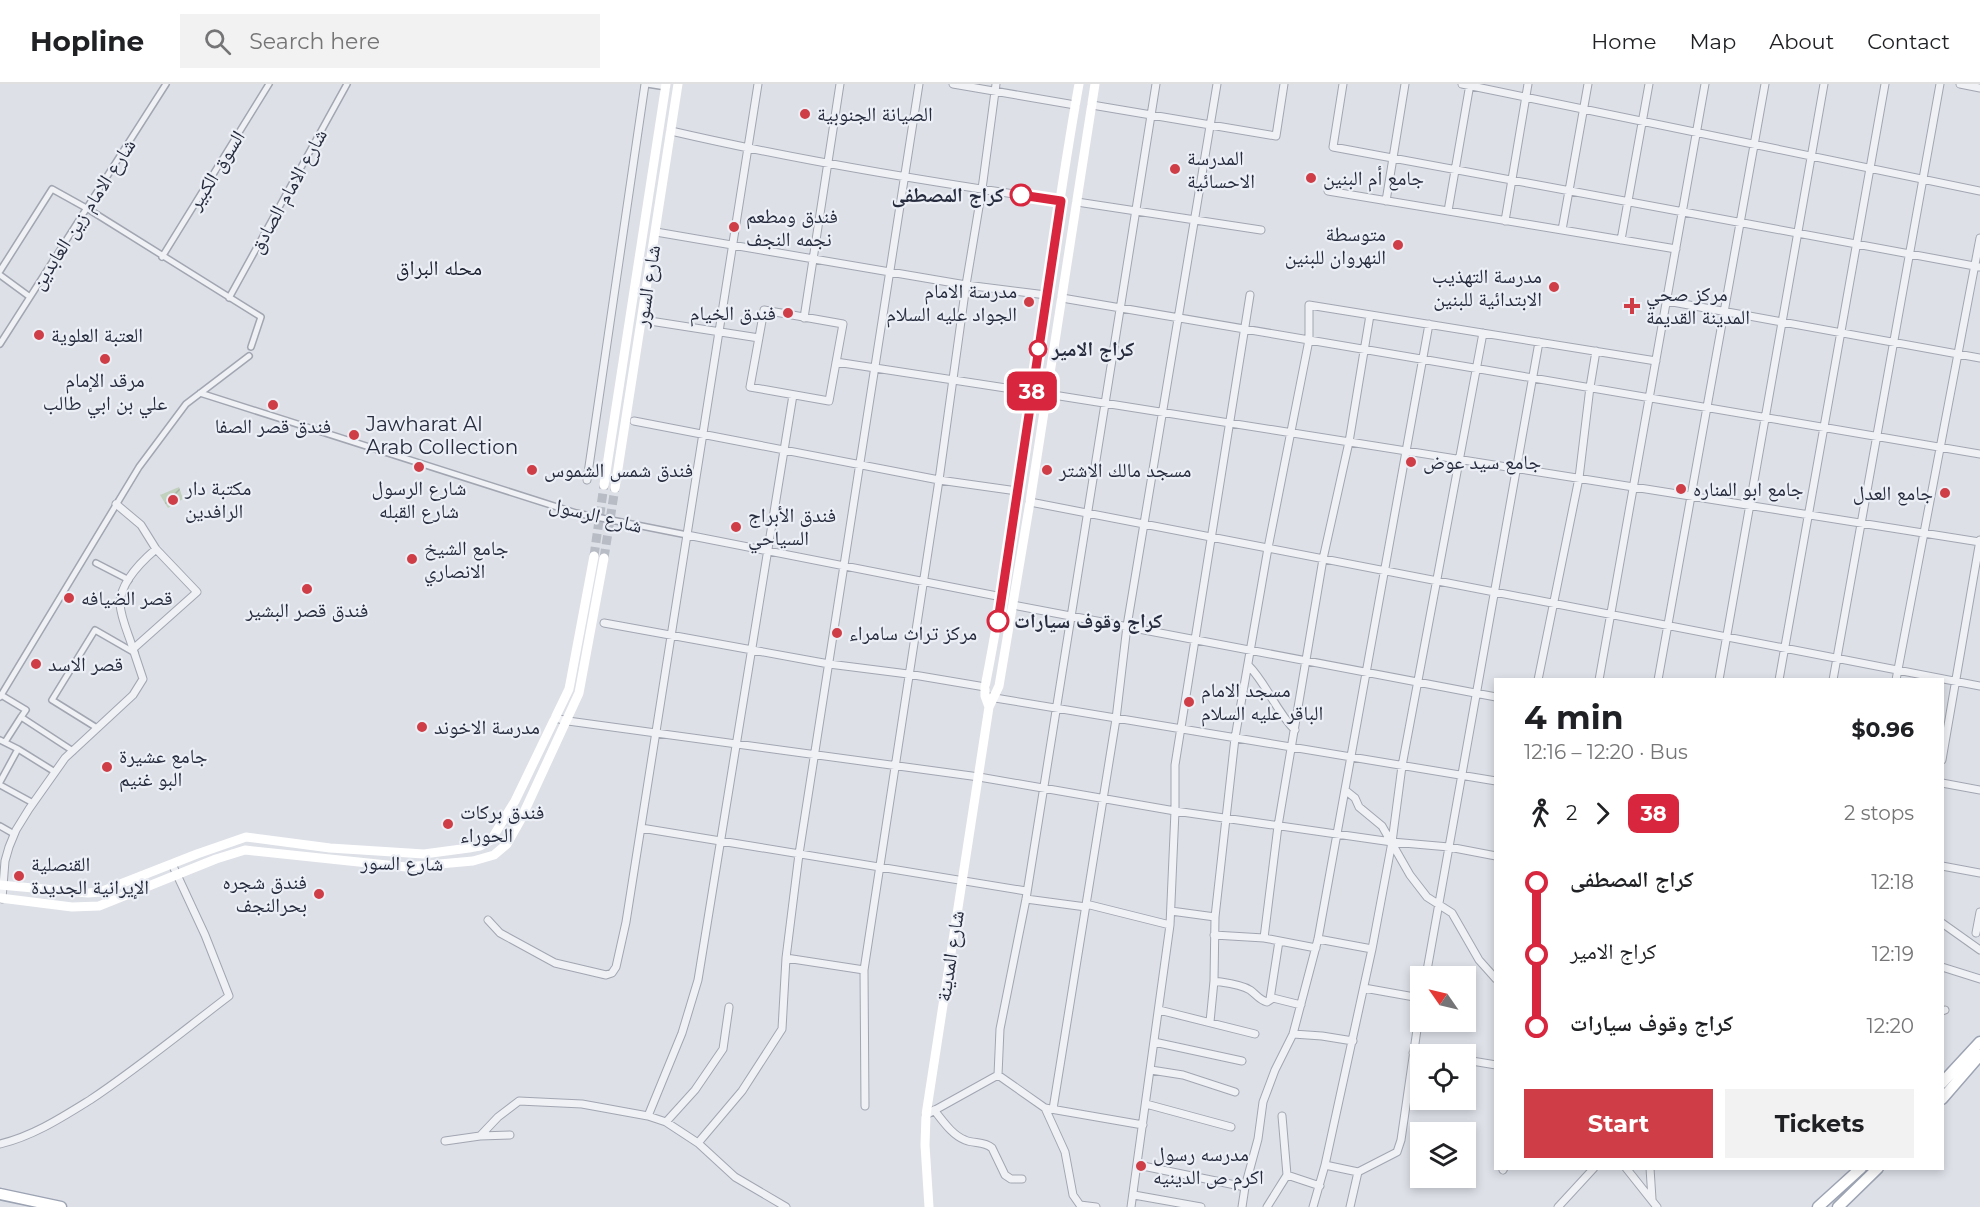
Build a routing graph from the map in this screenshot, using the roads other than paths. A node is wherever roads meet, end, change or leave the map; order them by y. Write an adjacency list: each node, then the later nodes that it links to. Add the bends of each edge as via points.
1 (166, 84): 57 (street, شارع الامام زين العابدين)
2 (269, 84): 74 (street, السوق الكبير)
3 (347, 84): 84 (street, شارع الامام الصادق)
4 (646, 84): 27 (street); 142 (street)
5 (678, 84): 37 (main road, شارع السور)
6 (758, 84): 40 (street)
7 (840, 84): 43 (street)
8 (919, 84): 46 (street)
9 (953, 84): 28 (street)
10 (1079, 84): 31 (main road, شارع المدينة)
11 (1095, 84): 32 (main road, شارع المدينة)
12 (1156, 84): 34 (street)
13 (1217, 84): 36 (street)
14 (1284, 84): 36 (street, via 1276,136)
15 (1343, 84): 42 (street, via 1333,147)
16 (1405, 84): 42 (street)
17 (1467, 84): 30 (street); 45 (street)
18 (1528, 84): 30 (street)
19 (1588, 84): 33 (street)
20 (1649, 84): 35 (street)
21 (1705, 84): 38 (street)
22 (1765, 84): 39 (street)
23 (1824, 84): 41 (street)
24 (1885, 84): 44 (street)
25 (1940, 84): 47 (street)
26 (1960, 84): 29 (street)
27 (666, 86): 144 (main road, شارع السور)
28 (995, 88): 31 (street); 49 (street)
29 (1980, 88)
30 (1526, 97): 33 (street); 48 (street)
31 (1075, 105): 53 (main road, شارع المدينة)
32 (1092, 105): 34 (street); 56 (main road, شارع المدينة)
33 (1584, 109): 35 (street); 50 (street)
34 (1151, 116): 36 (street); 60 (street)
35 (1642, 121): 38 (street); 55 (street)
36 (1210, 126): 61 (street)
37 (671, 131): 40 (street); 66 (main road, شارع السور)
38 (1697, 132): 39 (street); 59 (street)
39 (1754, 144): 41 (street); 63 (street)
40 (748, 149): 43 (street); 71 (street)
41 (1811, 156): 44 (street); 67 (street)
42 (1393, 158): 45 (street); 54 (street)
43 (828, 162): 46 (street); 75 (street)
44 (1870, 168): 47 (street); 70 (street)
45 (1455, 169): 48 (street); 58 (street)
46 (904, 176): 49 (street); 78 (street)
47 (1923, 179): 51 (street); 73 (street)
48 (1512, 180): 50 (street); 62 (street)
49 (982, 189): 53 (street); 80 (street)
50 (1569, 190): 55 (street); 65 (street)
51 (1980, 190)
52 (1328, 191): 54 (street)
53 (1061, 201): 81 (main road, شارع المدينة)
54 (1386, 201): 58 (street)
55 (1628, 201): 59 (street); 69 (street)
56 (1077, 202): 60 (street); 85 (main road, شارع المدينة)
57 (88, 209): 74 (street); 77 (street, via 52,189); 83 (street, شارع الامام زين العابدين)
58 (1448, 211): 62 (street)
59 (1683, 212): 63 (street); 72 (street)
60 (1137, 213): 61 (street); 87 (street)
61 (1195, 220): 64 (street); 91 (street)
62 (1505, 220): 65 (street)
63 (1740, 222): 67 (street); 88 (street)
64 (1261, 230)
65 (1562, 230): 69 (street)
66 (656, 232): 71 (street); 146 (main road, شارع السور)
67 (1798, 233): 70 (street); 93 (street)
68 (1980, 238): 76 (street)
69 (1621, 240): 72 (street)
70 (1856, 244): 73 (street); 97 (street)
71 (733, 246): 75 (street); 96 (street)
72 (1676, 249): 86 (street)
73 (1909, 254): 76 (street); 101 (street)
74 (162, 257): 84 (street)
75 (813, 258): 78 (street); 90 (street)
76 (1977, 266): 107 (street)
77 (0, 271)
78 (890, 273): 80 (street); 113 (street)
79 (0, 276): 83 (street)
80 (966, 285): 81 (street); 116 (street)
81 (1046, 295): 118 (main road, شارع المدينة)
82 (1250, 295): 95 (street)
83 (30, 297): 103 (street, شارع الامام زين العابدين)
84 (229, 298): 104 (street, via 261,317)
85 (1062, 298): 87 (street); 120 (main road, شارع المدينة)
86 (1667, 301): 88 (street); 111 (street)
87 (1121, 308): 91 (street); 123 (street)
88 (1724, 311): 93 (street); 124 (street)
89 (1370, 315): 94 (street); 100 (street, via 1309,305); 105 (street)
90 (804, 318): 99 (street, via 764,310); 112 (street, via 843,324)
91 (1178, 318): 95 (street); 125 (street)
92 (650, 321): 96 (street)
93 (1782, 322): 97 (street); 126 (street)
94 (1429, 324): 98 (street); 110 (street)
95 (1245, 329): 100 (street); 128 (street)
96 (719, 332): 99 (street); 131 (street)
97 (1841, 332): 101 (street); 129 (street)
98 (1483, 333): 102 (street); 114 (street)
99 (759, 338): 121 (street, via 750,387)
100 (1309, 340): 105 (street); 130 (street)
101 (1894, 341): 107 (street); 132 (street)
102 (1539, 342): 106 (street); 115 (street)
103 (0, 344)
104 (251, 347)
105 (1364, 349): 110 (street); 133 (street)
106 (1596, 351): 111 (street); 117 (street)
107 (1958, 353): 109 (street); 134 (street)
108 (249, 356): 119 (street)
109 (1980, 358)
110 (1422, 359): 114 (street); 136 (street)
111 (1656, 361): 122 (street)
112 (836, 362): 113 (street); 121 (street, via 829,401)
113 (875, 367): 116 (street); 139 (street)
114 (1476, 368): 115 (street); 138 (street)
115 (1533, 378): 117 (street); 140 (street)
116 (952, 379): 118 (street); 143 (street)
117 (1590, 387): 122 (street); 141 (street)
118 (1032, 392): 147 (main road, شارع المدينة)
119 (200, 393): 150 (street, via 186,404); 157 (street, شارع الرسول, via 576,513)
120 (1047, 394): 123 (street); 149 (main road, شارع المدينة)
121 (793, 395): 135 (street)
122 (1650, 398): 124 (street); 145 (street)
123 (1106, 404): 125 (street); 152 (street)
124 (1707, 407): 126 (street); 148 (street)
125 (1163, 412): 128 (street); 155 (street)
126 (1765, 417): 129 (street); 151 (street)
127 (634, 421): 131 (street)
128 (1230, 423): 130 (street); 158 (street)
129 (1824, 427): 132 (street); 153 (street)
130 (1291, 433): 133 (street); 160 (street)
131 (703, 434): 135 (street); 157 (street)
132 (1877, 436): 134 (street); 154 (street)
133 (1349, 442): 136 (street); 163 (street)
134 (1940, 447): 137 (street); 156 (street)
135 (784, 449): 139 (street); 162 (street)
136 (1406, 451): 138 (street); 166 (street)
137 (1980, 454)
138 (1459, 459): 140 (street); 168 (street)
139 (860, 464): 143 (street); 165 (street)
140 (1517, 468): 141 (street); 170 (street)
141 (1579, 478): 145 (street); 172 (street)
142 (587, 480)
143 (939, 480): 147 (street); 169 (street)
144 (604, 484)
145 (1634, 487): 148 (street); 174 (street)
146 (615, 488)
147 (1017, 491): 171 (main road, شارع المدينة)
148 (1691, 496): 151 (street); 177 (street)
149 (1030, 502): 152 (street); 173 (main road, شارع المدينة)
150 (116, 504): 161 (street, via 141,525); 206 (street)
151 (1750, 505): 153 (street); 180 (street)
152 (1088, 513): 155 (street); 175 (street)
153 (1808, 514): 154 (street); 182 (street)
154 (1861, 523): 156 (street); 186 (street)
155 (1144, 524): 158 (street); 178 (street)
156 (1924, 533): 159 (street); 190 (street)
157 (687, 535): 162 (street, شارع الرسول); 179 (street)
158 (1211, 537): 160 (street); 181 (street)
159 (1980, 541): 202 (street)
160 (1268, 548): 163 (street); 183 (street)
161 (156, 549): 167 (street); 185 (street, via 197,592)
162 (767, 552): 165 (street, شارع الرسول); 184 (street)
163 (1323, 559): 166 (street); 187 (street)
164 (96, 563): 167 (street)
165 (844, 567): 169 (street, شارع الرسول); 188 (street)
166 (1384, 571): 168 (street); 191 (street)
167 (129, 580): 185 (street, via 120,607)
168 (1437, 581): 170 (street); 203 (street)
169 (922, 582): 171 (street, شارع الرسول); 192 (street)
170 (1495, 592): 172 (street); 205 (street)
171 (1002, 597): 207 (main road, شارع المدينة)
172 (1555, 604): 174 (street); 193 (street)
173 (1013, 605): 175 (street); 207 (main road, شارع المدينة, via 999,686)
174 (1611, 614): 177 (street); 194 (street)
175 (1072, 615): 178 (street); 209 (street)
176 (604, 623): 179 (street)
177 (1668, 625): 180 (street); 195 (street)
178 (1127, 626): 181 (street); 212 (street)
179 (671, 635): 184 (street); 217 (street)
180 (1726, 637): 182 (street); 196 (street)
181 (1194, 639): 183 (street); 215 (street)
182 (1784, 648): 186 (street); 197 (street)
183 (1251, 649): 187 (street); 189 (street)
184 (751, 650): 188 (street); 220 (street)
185 (134, 651): 214 (street, via 143,679 133,695); 214 (street, via 95,630 52,700)
186 (1837, 658): 190 (street); 198 (street)
187 (1306, 660): 191 (street); 216 (street)
188 (829, 664): 192 (street); 225 (street)
189 (1248, 665): 216 (street); 218 (street)
190 (1898, 670): 199 (street); 200 (street)
191 (1366, 672): 203 (street); 226 (street)
192 (908, 674): 207 (street); 227 (street)
193 (1538, 678)
194 (1599, 678)
195 (1658, 678)
196 (1719, 678)
197 (1779, 678)
198 (1833, 678)
199 (1896, 678)
200 (1940, 678)
201 (1944, 679): 202 (street)
202 (1956, 681): 204 (street); 223 (street)
203 (1418, 682): 205 (street); 228 (street)
204 (1980, 686)
205 (1477, 693): 208 (street); 230 (street)
206 (1, 696): 210 (street, via 26,710)
207 (988, 697): 209 (street); 231 (main road, شارع المدينة)
208 (1494, 697)
209 (1057, 709): 212 (street); 235 (street)
210 (21, 717): 219 (street); 224 (street)
211 (555, 718): 213 (street); 213 (main road, شارع السور, via 569,689 599,557 582,681); 252 (main road, شارع السور, via 501,827 480,846 408,854 251,837)
212 (1116, 719): 215 (street); 238 (street)
213 (568, 721): 217 (street); 256 (main road, شارع السور, via 507,844 485,859 406,867 245,850)
214 (98, 728): 224 (street)
215 (1180, 729): 218 (street); 240 (street)
216 (1295, 730): 221 (street)
217 (656, 734): 220 (street); 244 (street)
218 (1235, 738): 221 (street); 241 (street)
219 (2, 741): 222 (street)
220 (736, 745): 225 (street); 247 (street)
221 (1291, 747): 226 (street); 243 (street)
222 (18, 749): 229 (street); 233 (street)
223 (1944, 749)
224 (73, 751): 229 (street)
225 (815, 755): 227 (street); 250 (street)
226 (1350, 757): 228 (street); 236 (street)
227 (895, 765): 231 (street); 254 (street)
228 (1402, 766): 230 (street); 248 (street)
229 (55, 772): 239 (street)
230 (1461, 775): 232 (street); 249 (street)
231 (979, 777): 235 (street); 257 (main road, شارع المدينة)
232 (1494, 781)
233 (0, 783): 239 (street)
234 (1944, 783): 237 (street)
235 (1044, 789): 238 (street); 259 (street)
236 (1345, 790): 246 (street); 248 (street, via 1382,826)
237 (1980, 790)
238 (1104, 799): 240 (street); 261 (street)
239 (33, 803): 245 (street)
240 (1175, 812): 241 (street); 263 (street)
241 (1226, 818): 243 (street); 265 (street)
242 (0, 826): 245 (street)
243 (1278, 826): 246 (street); 271 (street)
244 (641, 828): 247 (street); 266 (street, via 626,922 612,973 606,975 555,963 500,933)
245 (14, 834): 258 (street)
246 (1337, 834): 248 (street); 272 (street)
247 (720, 841): 250 (street); 310 (street, via 698,980 682,1033)
248 (1392, 842): 249 (street); 262 (street, via 1414,881); 275 (street)
249 (1449, 847): 251 (street); 262 (street)
250 (799, 854): 254 (street); 277 (street)
251 (1494, 856)
252 (172, 864): 256 (street); 258 (main road, شارع السور, via 100,892)
253 (1944, 866): 255 (street)
254 (879, 867): 257 (street); 280 (street)
255 (1980, 873)
256 (177, 876): 260 (main road, شارع السور, via 99,906 72,907); 319 (street, via 229,996 73,1111 32,1135)
257 (962, 881): 259 (street); 309 (main road, شارع المدينة)
258 (1, 885): 260 (street)
259 (1026, 895): 261 (street); 301 (street, via 1000,1029)
260 (1, 898)
261 (1086, 906): 268 (street); 308 (street)
262 (1439, 906): 278 (street); 281 (street, via 1452,913 1479,960)
263 (1171, 911): 265 (street); 268 (street)
264 (1980, 912): 269 (street)
265 (1215, 917): 270 (street)
266 (488, 920)
267 (1944, 924): 276 (street)
268 (1170, 925): 289 (street)
269 (1976, 933)
270 (1214, 935): 271 (street); 283 (street)
271 (1264, 938): 273 (street)
272 (1318, 939): 274 (street); 275 (street)
273 (1279, 941): 274 (street); 286 (street)
274 (1316, 948): 287 (street)
275 (1372, 949): 284 (street)
276 (1980, 950)
277 (786, 958): 280 (street); 318 (street, via 782,1029 742,1091)
278 (1428, 966)
279 (1944, 967): 282 (street)
280 (864, 970): 307 (street)
281 (1494, 977)
282 (1980, 979)
283 (1214, 981): 286 (street, via 1250,990 1262,1001); 290 (street)
284 (1364, 988): 285 (street); 293 (street)
285 (1410, 996)
286 (1270, 999): 287 (street)
287 (1301, 1005): 292 (street)
288 (729, 1006): 312 (street, via 723,1049)
289 (1159, 1010): 290 (street); 294 (street)
290 (1210, 1023): 291 (street)
291 (1255, 1034)
292 (1293, 1034): 293 (street); 331 (street, via 1263,1102)
293 (1353, 1041): 321 (street)
294 (1154, 1042): 297 (street); 300 (street)
295 (1980, 1042): 303 (main road)
296 (1980, 1056): 305 (main road)
297 (1242, 1061)
298 (1476, 1062): 299 (street)
299 (1494, 1065)
300 (1151, 1070): 304 (street, via 1183,1075); 306 (street)
301 (998, 1075): 308 (street); 309 (street)
302 (1410, 1075): 327 (street, via 1397,1152)
303 (1944, 1081)
304 (1235, 1092)
305 (1944, 1097)
306 (1146, 1104): 313 (street); 314 (street)
307 (865, 1107)
308 (1049, 1109): 313 (street); 338 (street, via 1065,1152 1073,1195 1080,1205)
309 (930, 1113): 329 (street, via 967,1142 988,1144 1005,1175); 337 (main road, شارع المدينة, via 925,1145)
310 (648, 1116): 312 (street); 316 (street, via 582,1104 519,1101)
311 (1282, 1116): 328 (street)
312 (666, 1122): 318 (street)
313 (1143, 1125): 320 (street)
314 (1231, 1127)
315 (510, 1135): 316 (street)
316 (480, 1136): 317 (street)
317 (445, 1141)
318 (698, 1143): 336 (street, via 735,1177)
319 (0, 1144)
320 (1138, 1165): 331 (street); 333 (street)
321 (1325, 1166): 327 (street); 330 (street)
322 (1592, 1170): 345 (street)
323 (1628, 1170): 334 (street)
324 (1650, 1170): 334 (street)
325 (1859, 1170): 347 (main road)
326 (1876, 1170): 348 (main road)
327 (1358, 1172): 344 (street)
328 (1287, 1175): 330 (street); 342 (street)
329 (1022, 1179)
330 (1320, 1185): 343 (street)
331 (1245, 1187): 341 (street)
332 (0, 1194): 335 (main road)
333 (1134, 1195): 339 (street); 340 (street)
334 (1652, 1199): 346 (street)
335 (61, 1207)
336 (786, 1207)
337 (929, 1207)
338 (1096, 1207)
339 (1131, 1207)
340 (1201, 1207)
341 (1242, 1207)
342 (1267, 1207)
343 (1314, 1207)
344 (1350, 1207)
345 (1558, 1207)
346 (1657, 1207)
347 (1818, 1207)
348 (1838, 1207)

